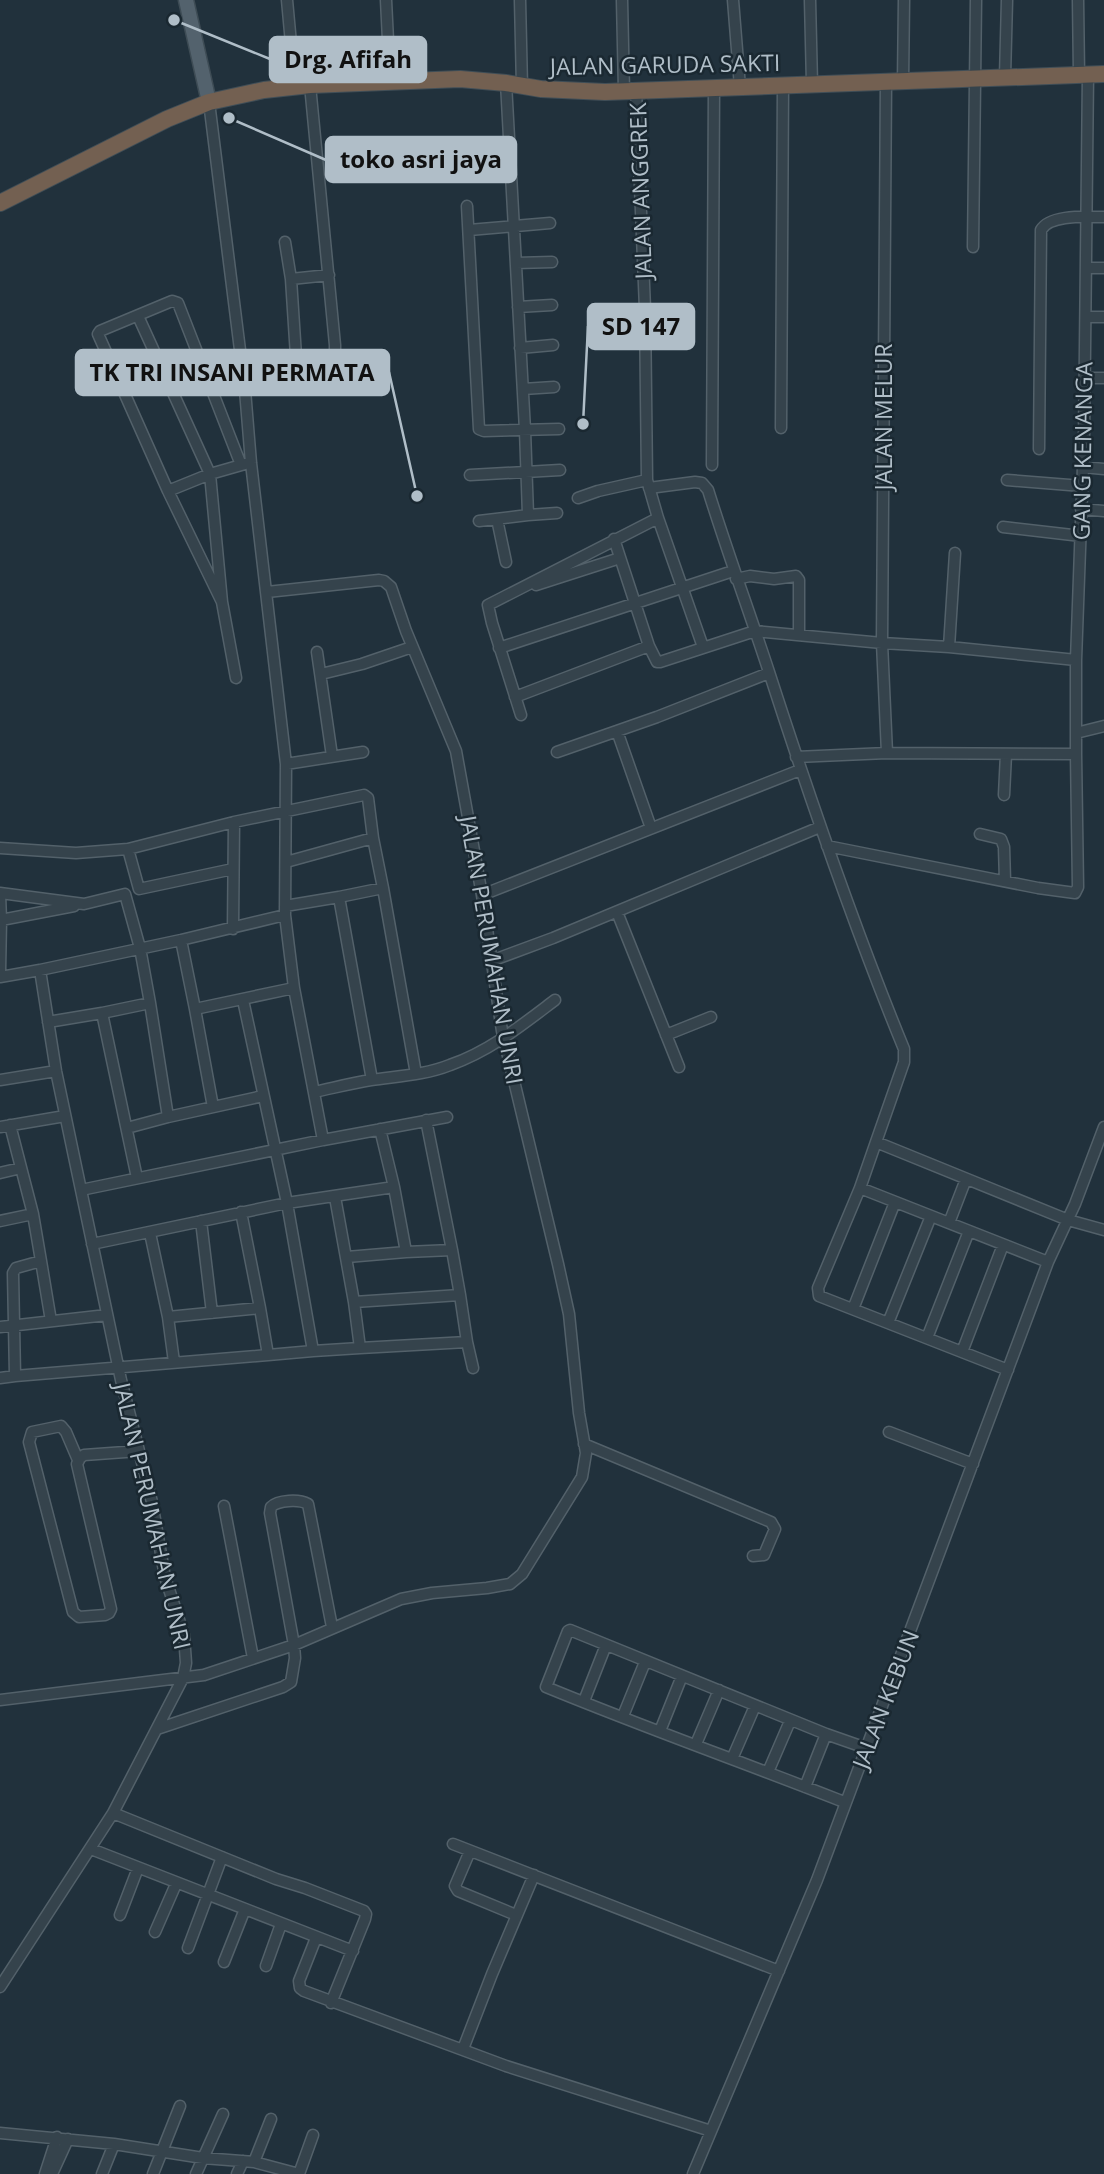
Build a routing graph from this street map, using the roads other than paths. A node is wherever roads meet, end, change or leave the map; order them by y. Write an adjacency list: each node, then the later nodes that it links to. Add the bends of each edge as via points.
1 (186, 0): 25 (main road)
2 (287, 0): 20 (street)
3 (386, 0): 15 (street)
4 (520, 0): 21 (street)
5 (622, 0): 24 (street, JALAN ANGGREK)
6 (733, 0): 22 (street)
7 (810, 0): 18 (street)
8 (904, 0): 16 (street, JALAN MELUR)
9 (976, 0): 13 (street)
10 (1007, 0): 14 (street)
11 (1078, 0): 12 (street, GANG KENANGA)
12 (1090, 74): 14 (highway, JALAN GARUDA SAKTI); 28 (street, GANG KENANGA)
13 (975, 78): 14 (highway, JALAN GARUDA SAKTI); 16 (highway, JALAN GARUDA SAKTI); 34 (street)
14 (1005, 78)
15 (390, 81): 17 (highway, JALAN GARUDA SAKTI); 20 (highway, JALAN GARUDA SAKTI)
16 (895, 82): 18 (highway, JALAN GARUDA SAKTI); 92 (street, JALAN MELUR)
17 (506, 83): 21 (highway, JALAN GARUDA SAKTI); 31 (street)
18 (812, 84): 19 (highway, JALAN GARUDA SAKTI)
19 (783, 85): 22 (highway, JALAN GARUDA SAKTI); 54 (street)
20 (303, 86): 25 (highway, JALAN GARUDA SAKTI); 39 (street)
21 (522, 87): 24 (highway, JALAN GARUDA SAKTI)
22 (740, 87): 23 (highway, JALAN GARUDA SAKTI)
23 (714, 88): 24 (highway, JALAN GARUDA SAKTI); 59 (street)
24 (630, 91): 67 (street, JALAN ANGGREK, via 645,309)
25 (209, 102): 26 (highway, JALAN GARUDA SAKTI); 53 (street)
26 (0, 203)
27 (467, 206): 32 (street)
28 (1088, 217): 29 (street); 37 (street, GANG KENANGA); 57 (street, via 1049,221 1041,230)
29 (1104, 217)
30 (550, 223): 31 (street)
31 (513, 227): 32 (street); 36 (street)
32 (469, 230): 56 (street, via 480,429)
33 (285, 242): 40 (street)
34 (973, 247)
35 (552, 262): 36 (street)
36 (516, 263): 42 (street)
37 (1087, 268): 38 (street); 44 (street, GANG KENANGA)
38 (1104, 268)
39 (329, 275): 40 (street); 53 (street, via 335,345 332,376)
40 (291, 279): 48 (street)
41 (552, 305): 42 (street)
42 (518, 307): 47 (street)
43 (138, 316): 58 (street, via 178,303); 64 (street); 69 (street, via 98,334)
44 (1086, 317): 45 (street); 49 (street, GANG KENANGA)
45 (1104, 317)
46 (554, 345): 47 (street)
47 (520, 348): 52 (street)
48 (296, 356)
49 (1084, 378): 50 (street); 60 (street, GANG KENANGA)
50 (1104, 378)
51 (554, 387): 52 (street)
52 (523, 389): 56 (street)
53 (245, 390): 58 (street)
54 (781, 428)
55 (559, 429): 56 (street)
56 (525, 430): 63 (street)
57 (1039, 449)
58 (246, 464): 64 (street); 87 (street)
59 (712, 465)
60 (1083, 467): 61 (street); 68 (street, GANG KENANGA)
61 (1104, 469)
62 (560, 470): 63 (street)
63 (527, 472): 65 (street); 72 (street)
64 (210, 474): 69 (street); 88 (street)
65 (470, 475)
66 (1007, 480): 68 (street)
67 (648, 484): 70 (street); 75 (street, JALAN ANGGREK); 84 (street, via 704,485)
68 (1082, 486): 71 (street, GANG KENANGA)
69 (169, 491): 88 (street)
70 (578, 498)
71 (1082, 509): 73 (street); 79 (street, GANG KENANGA)
72 (527, 510): 74 (street); 76 (street)
73 (1104, 511)
74 (557, 513)
75 (658, 518): 80 (street); 85 (street, JALAN ANGGREK)
76 (497, 519): 77 (street); 83 (street)
77 (479, 521)
78 (1003, 527): 79 (street)
79 (1081, 536): 99 (street, GANG KENANGA)
80 (614, 539): 82 (street); 86 (street)
81 (955, 553): 95 (street)
82 (620, 558): 86 (street); 89 (street)
83 (506, 562)
84 (734, 575): 85 (street); 90 (street); 91 (street, via 796,576)
85 (681, 588): 89 (street); 97 (street, JALAN ANGGREK)
86 (516, 591): 96 (street, via 488,607)
87 (267, 592): 94 (street, JALAN PERUMAHAN UNRI, via 384,581 391,587); 115 (street)
88 (222, 602): 102 (street)
89 (636, 603): 93 (street); 96 (street)
90 (755, 631): 91 (street); 97 (street); 100 (street)
91 (799, 635): 92 (street)
92 (882, 643): 95 (street); 110 (street, JALAN MELUR)
93 (649, 646): 97 (street, via 658,662); 103 (street)
94 (412, 647): 101 (street); 134 (street, JALAN PERUMAHAN UNRI, via 455,746)
95 (948, 647): 99 (street)
96 (499, 648): 103 (street)
97 (703, 648)
98 (317, 652): 101 (street)
99 (1076, 660): 107 (street, GANG KENANGA)
100 (769, 673): 106 (street); 114 (street)
101 (321, 674): 113 (street)
102 (236, 678)
103 (515, 697): 104 (street)
104 (521, 715)
105 (1104, 726): 107 (street)
106 (617, 731): 109 (street); 121 (street)
107 (1076, 733): 112 (street, GANG KENANGA)
108 (363, 752): 113 (street)
109 (556, 752)
110 (887, 753): 111 (street); 114 (street)
111 (1006, 754): 112 (street); 117 (street)
112 (1076, 754): 129 (street, GANG KENANGA, via 1078,890 1069,894)
113 (332, 756): 115 (street)
114 (796, 757): 116 (street)
115 (286, 764): 118 (street)
116 (800, 770): 120 (street); 121 (street)
117 (1004, 795)
118 (286, 812): 119 (street); 123 (street, via 364,795); 127 (street)
119 (234, 822): 126 (street); 128 (street)
120 (820, 827): 124 (street); 138 (street)
121 (651, 828): 134 (street)
122 (980, 834): 129 (street, via 1001,839)
123 (373, 838): 127 (street); 130 (street)
124 (827, 846): 129 (street); 173 (street, via 904,1049 904,1062)
125 (0, 848): 126 (street, via 76,853)
126 (128, 849): 131 (street)
127 (286, 862): 137 (street)
128 (233, 869): 131 (street); 140 (street)
129 (1005, 881)
130 (383, 888): 135 (street); 158 (street)
131 (139, 889): 133 (street)
132 (0, 894): 136 (street); 139 (street)
133 (125, 894): 136 (street); 142 (street)
134 (482, 895): 143 (street, JALAN PERUMAHAN UNRI)
135 (339, 897): 137 (street); 160 (street)
136 (84, 904): 139 (street)
137 (285, 911): 140 (street); 146 (street)
138 (617, 912): 143 (street); 154 (street)
139 (1, 920): 145 (street)
140 (233, 929): 141 (street)
141 (181, 940): 142 (street); 150 (street)
142 (140, 948): 144 (street); 149 (street)
143 (491, 961): 155 (street, JALAN PERUMAHAN UNRI)
144 (40, 970): 145 (street); 153 (street, JALAN PERUMAHAN UNRI)
145 (0, 974)
146 (294, 988): 147 (street); 161 (street)
147 (243, 1000): 150 (street); 162 (street)
148 (555, 1000): 155 (street)
149 (150, 1003): 151 (street); 165 (street)
150 (195, 1009): 163 (street)
151 (102, 1013): 153 (street); 170 (street)
152 (711, 1017): 154 (street)
153 (48, 1022): 157 (street, JALAN PERUMAHAN UNRI)
154 (666, 1035): 156 (street)
155 (503, 1039): 158 (street, via 452,1065); 226 (street, JALAN PERUMAHAN UNRI, via 564,1292)
156 (679, 1067)
157 (56, 1071): 159 (street); 164 (street, JALAN PERUMAHAN UNRI)
158 (416, 1074): 160 (street)
159 (0, 1080)
160 (372, 1080): 161 (street)
161 (314, 1091): 172 (street)
162 (263, 1096): 163 (street); 174 (street)
163 (213, 1107): 165 (street)
164 (65, 1116): 168 (street); 181 (street, JALAN PERUMAHAN UNRI)
165 (168, 1117): 170 (street)
166 (447, 1117): 167 (street)
167 (426, 1120): 171 (street); 197 (street)
168 (5, 1126): 175 (street)
169 (1104, 1127): 188 (street, JALAN KEBUN)
170 (127, 1128): 177 (street)
171 (380, 1129): 172 (street); 179 (street)
172 (324, 1140): 174 (street)
173 (876, 1142): 178 (street); 180 (street)
174 (275, 1150): 177 (street); 184 (street)
175 (22, 1168): 176 (street); 186 (street)
176 (0, 1172)
177 (137, 1178): 181 (street)
178 (966, 1179): 188 (street); 191 (street)
179 (394, 1187): 182 (street); 198 (street)
180 (860, 1188): 183 (street); 205 (street, via 817,1292)
181 (81, 1190): 195 (street, JALAN PERUMAHAN UNRI)
182 (335, 1197): 184 (street); 199 (street)
183 (895, 1202): 187 (street); 205 (street)
184 (287, 1203): 185 (street); 216 (street)
185 (241, 1212): 190 (street); 204 (street)
186 (33, 1214): 189 (street); 200 (street)
187 (931, 1216): 191 (street); 210 (street)
188 (1068, 1220): 192 (street); 201 (street, JALAN KEBUN)
189 (0, 1221)
190 (201, 1221): 194 (street); 206 (street)
191 (949, 1223): 193 (street)
192 (1104, 1230)
193 (969, 1231): 196 (street); 213 (street)
194 (150, 1233): 195 (street); 208 (street)
195 (92, 1244): 207 (street, JALAN PERUMAHAN UNRI)
196 (1003, 1245): 201 (street); 217 (street)
197 (452, 1250): 198 (street); 202 (street)
198 (406, 1252): 199 (street)
199 (347, 1257): 203 (street)
200 (41, 1261): 209 (street); 211 (street, via 13,1270)
201 (1048, 1262): 222 (street, JALAN KEBUN)
202 (460, 1295): 203 (street); 214 (street)
203 (354, 1301): 215 (street)
204 (260, 1308): 206 (street); 218 (street)
205 (853, 1309): 210 (street)
206 (212, 1313): 208 (street)
207 (107, 1315): 209 (street); 220 (street, JALAN PERUMAHAN UNRI)
208 (168, 1317): 219 (street)
209 (51, 1321): 211 (street)
210 (888, 1323): 213 (street)
211 (13, 1326): 212 (street); 223 (street)
212 (0, 1327)
213 (927, 1338): 217 (street)
214 (467, 1342): 215 (street); 221 (street)
215 (360, 1348): 216 (street)
216 (313, 1351): 218 (street)
217 (962, 1352): 222 (street)
218 (268, 1355): 219 (street)
219 (174, 1362): 220 (street)
220 (118, 1367): 223 (street); 227 (street, JALAN PERUMAHAN UNRI)
221 (473, 1368)
222 (1008, 1370): 229 (street, JALAN KEBUN)
223 (15, 1376): 224 (street)
224 (0, 1378)
225 (889, 1432): 229 (street)
226 (584, 1444): 231 (street, via 771,1522 775,1529 764,1555); 232 (street, JALAN PERUMAHAN UNRI, via 586,1462 579,1484 515,1581 499,1587 416,1595)
227 (139, 1451): 228 (street, via 84,1455); 238 (street, JALAN PERUMAHAN UNRI, via 168,1588 184,1634)
228 (78, 1460): 228 (street, via 111,1609 105,1615 79,1617 73,1612 30,1435 61,1426)
229 (972, 1464): 249 (street, JALAN KEBUN)
230 (224, 1506): 235 (street)
231 (753, 1556)
232 (332, 1628): 233 (street, JALAN PERUMAHAN UNRI); 233 (street, via 308,1504 275,1503 270,1513)
233 (294, 1645): 235 (street, JALAN PERUMAHAN UNRI); 245 (street, via 291,1682 283,1687)
234 (606, 1645): 236 (street); 241 (street); 241 (street, via 569,1630 546,1684)
235 (253, 1658): 238 (street, JALAN PERUMAHAN UNRI)
236 (645, 1662): 237 (street); 243 (street)
237 (682, 1676): 239 (street); 246 (street)
238 (184, 1678): 240 (street); 245 (street)
239 (719, 1690): 242 (street); 248 (street)
240 (0, 1700)
241 (584, 1701): 243 (street)
242 (755, 1706): 244 (street); 250 (street)
243 (623, 1716): 246 (street)
244 (790, 1721): 247 (street); 251 (street)
245 (157, 1729): 254 (street)
246 (660, 1731): 248 (street)
247 (826, 1734): 249 (street); 252 (street)
248 (696, 1744): 250 (street)
249 (866, 1748): 253 (street, JALAN KEBUN)
250 (733, 1759): 251 (street)
251 (768, 1772): 252 (street)
252 (805, 1787): 253 (street)
253 (845, 1802): 273 (street, JALAN KEBUN)
254 (113, 1813): 256 (street); 258 (street)
255 (453, 1844): 257 (street)
256 (91, 1849): 259 (street); 274 (street)
257 (470, 1851): 260 (street); 265 (street, via 456,1889)
258 (222, 1857): 262 (street); 270 (street, via 364,1911)
259 (138, 1868): 261 (street); 264 (street)
260 (534, 1875): 265 (street); 273 (street)
261 (177, 1884): 262 (street); 267 (street)
262 (209, 1895): 263 (street); 269 (street)
263 (244, 1909): 266 (street); 271 (street)
264 (120, 1915)
265 (516, 1915): 276 (street)
266 (282, 1924): 268 (street); 272 (street)
267 (155, 1932)
268 (316, 1938): 270 (street); 275 (street, via 299,1985)
269 (188, 1948)
270 (353, 1951): 275 (street)
271 (224, 1962)
272 (266, 1966)
273 (779, 1971): 280 (street, JALAN KEBUN)
274 (0, 1987)
275 (331, 2003): 276 (street)
276 (463, 2049): 280 (street)
277 (180, 2106): 285 (street)
278 (223, 2114): 286 (street)
279 (271, 2119): 287 (street)
280 (711, 2132): 296 (street, JALAN KEBUN)
281 (0, 2133): 283 (street)
282 (313, 2135): 295 (street)
283 (62, 2138): 284 (street); 289 (street); 290 (street)
284 (114, 2144): 285 (street); 291 (street)
285 (162, 2152): 286 (street); 292 (street)
286 (203, 2158): 287 (street); 293 (street)
287 (249, 2162): 288 (street); 294 (street)
288 (283, 2172): 295 (street)
289 (44, 2174)
290 (52, 2174)
291 (102, 2174)
292 (153, 2174)
293 (196, 2174)
294 (237, 2174)
295 (299, 2174)
296 (693, 2174)

